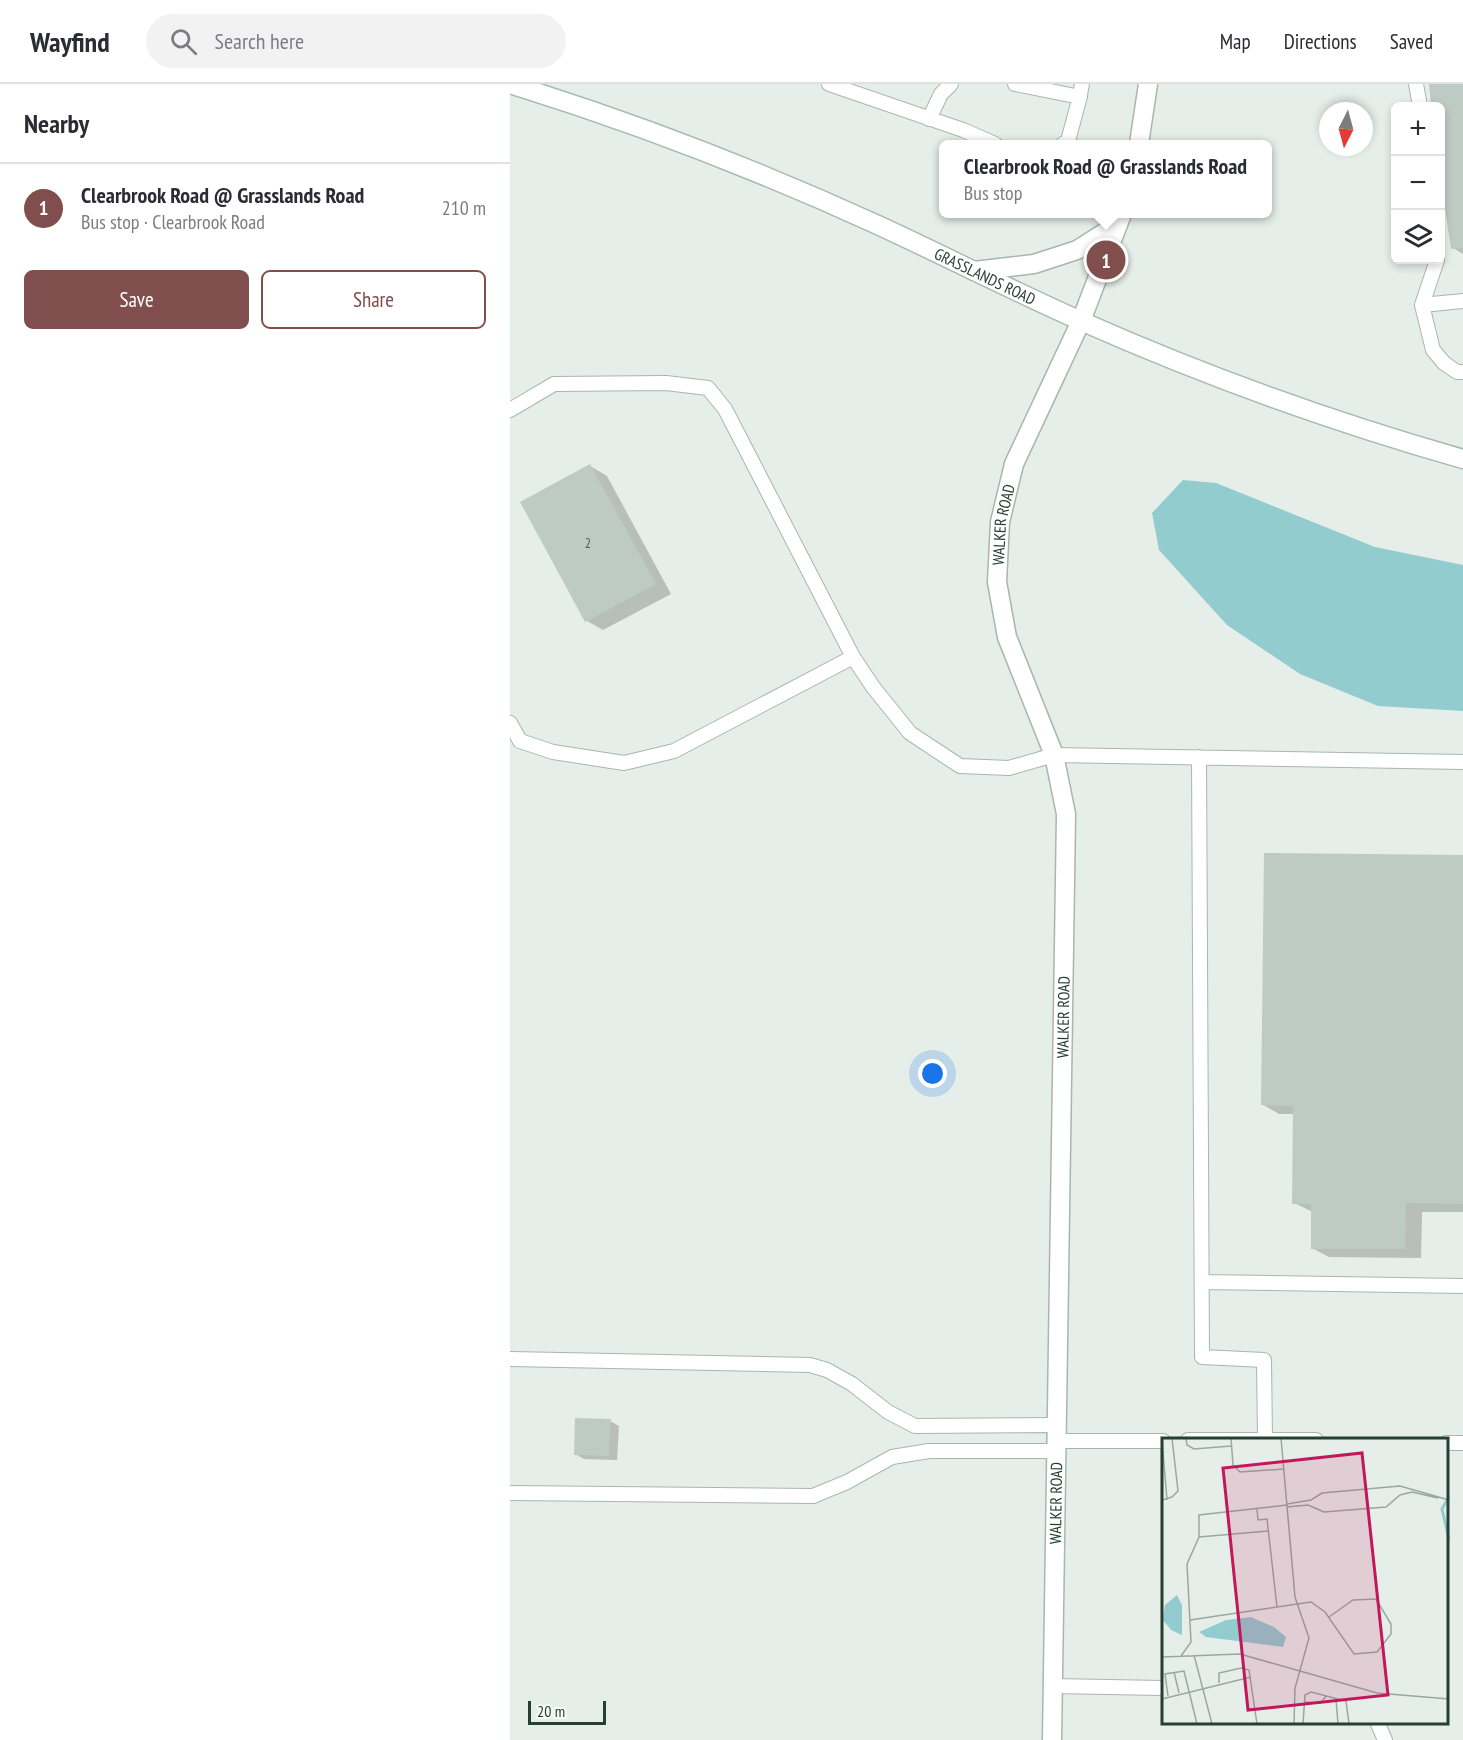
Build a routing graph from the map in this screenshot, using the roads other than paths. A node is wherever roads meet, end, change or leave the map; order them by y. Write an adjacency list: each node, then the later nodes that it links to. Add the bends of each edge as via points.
1 (510, 84): 16 (street, GRASSLANDS ROAD, via 582,106 733,163)
2 (829, 84): 7 (lane)
3 (951, 84): 10 (lane, via 941,94)
4 (1015, 84): 8 (lane)
5 (1148, 84): 13 (street)
6 (1416, 84): 9 (lane)
7 (863, 90): 10 (lane)
8 (1081, 90): 12 (lane)
9 (1419, 102)
10 (929, 119): 11 (lane)
11 (984, 140)
12 (1068, 140)
13 (1140, 140)
14 (1120, 219): 16 (street, via 1077,249 1034,264); 19 (street, WALKER ROAD)
15 (1436, 264): 18 (lane)
16 (974, 270): 19 (street, GRASSLANDS ROAD)
17 (1463, 301): 18 (lane)
18 (1422, 305): 20 (lane, via 1433,350 1444,363)
19 (1081, 321): 22 (street, GRASSLANDS ROAD, via 1216,377 1383,436); 25 (street, WALKER ROAD, via 1014,464 1000,522 997,582 1007,637)
20 (1463, 372)
21 (510, 410): 23 (lane, via 554,384 666,383 708,388 725,409)
22 (1463, 459)
23 (853, 657): 24 (lane, via 674,751 624,763 553,752 520,741); 25 (lane, via 910,733 960,766 1009,768)
24 (510, 723)
25 (1054, 755): 26 (lane); 32 (street, WALKER ROAD, via 1066,814)
26 (1199, 757): 27 (lane); 28 (lane)
27 (1463, 762)
28 (1202, 1282): 29 (lane); 31 (lane, via 1202,1357 1264,1360)
29 (1463, 1286)
30 (510, 1359): 32 (lane, via 810,1365 852,1384 888,1412 915,1426)
31 (1265, 1438)
32 (1056, 1439): 33 (lane); 34 (lane, via 892,1457 813,1496); 35 (street, WALKER ROAD)
33 (1162, 1441)
34 (510, 1493)
35 (1053, 1686): 36 (lane); 38 (street, WALKER ROAD)
36 (1162, 1688)
37 (1378, 1725): 39 (lane)
38 (1052, 1740)
39 (1385, 1740)

